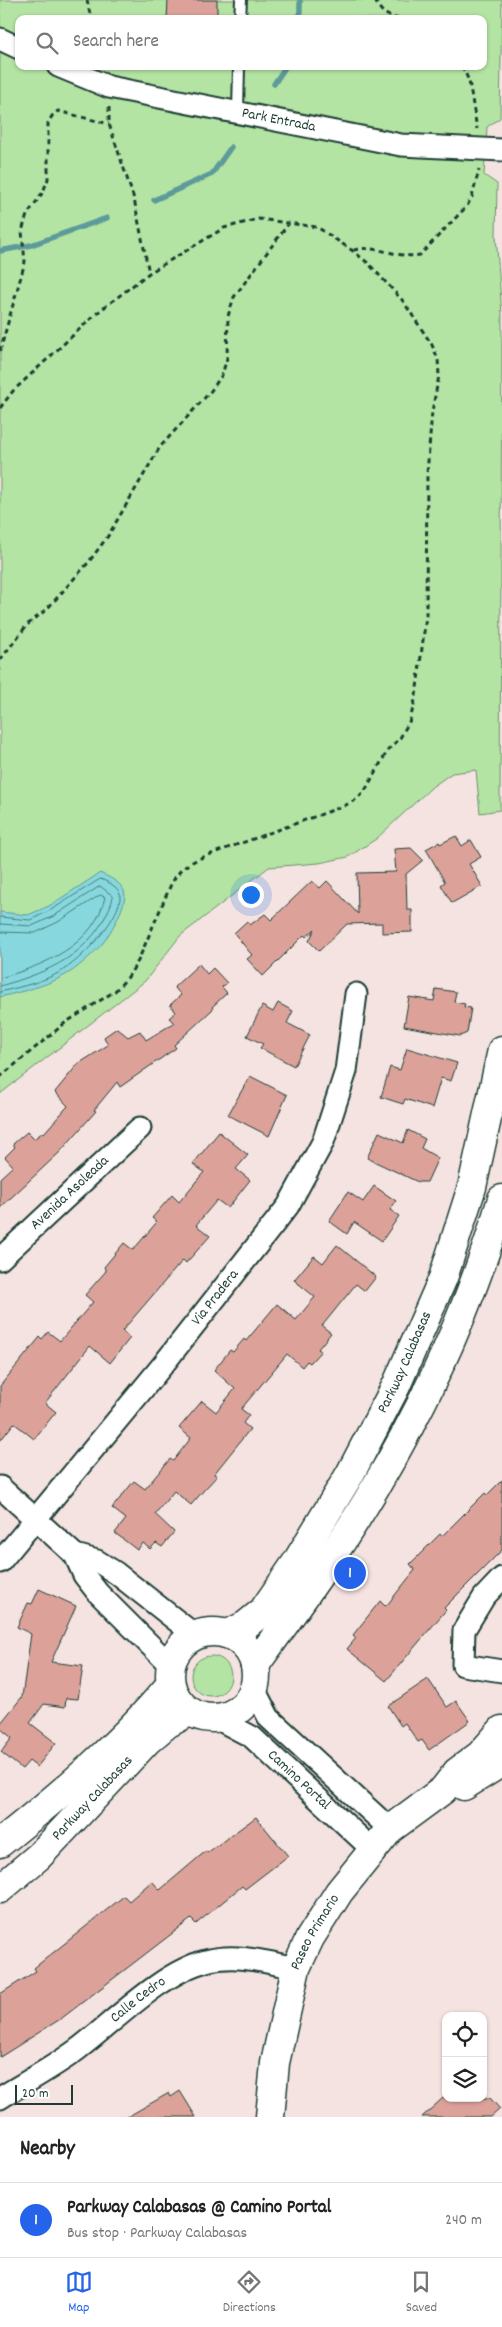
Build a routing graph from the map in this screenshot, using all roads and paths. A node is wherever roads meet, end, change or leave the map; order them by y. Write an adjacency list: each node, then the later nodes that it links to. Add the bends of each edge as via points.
1 (87, 0): 4 (path)
2 (241, 0): 5 (lane)
3 (375, 0): 6 (path, via 378,8)
4 (90, 15)
5 (240, 15)
6 (387, 15)
7 (0, 39): 8 (street)
8 (15, 46)
9 (68, 70): 13 (street, Park Entrada, via 110,87)
10 (239, 70): 13 (lane)
11 (464, 70): 15 (path, via 469,81)
12 (109, 109): 14 (path)
13 (238, 112): 16 (street, Park Entrada, via 401,145)
14 (109, 124): 20 (path, via 134,199); 21 (path, via 58,111 48,123 48,179 27,214 22,234 25,259)
15 (477, 129)
16 (502, 150)
17 (479, 170): 19 (path, via 467,206 420,255 363,248)
18 (289, 223): 19 (path, via 317,227); 20 (path, via 259,220 224,228); 23 (path, via 234,298 228,316 227,358 222,375 160,448 122,514 88,563 47,609 27,625)
19 (353, 251): 26 (path, via 368,263 408,309 438,359 428,474 426,616 410,720 357,799 196,860 179,871 128,977 115,990 65,1023)
20 (149, 273): 22 (path, via 97,314 13,391)
21 (0, 351)
22 (0, 408)
23 (0, 660)
24 (356, 994): 31 (street, Via Pradera, via 346,1072 323,1142 288,1206 162,1366)
25 (502, 1050): 37 (street, Parkway Calabasas, via 461,1224 443,1278 396,1386 350,1474 296,1563 263,1611)
26 (0, 1077)
27 (140, 1128): 29 (street, Avenida Asoleada)
28 (502, 1199): 41 (street, Parkway Calabasas, via 463,1311 417,1410 377,1485)
29 (0, 1259)
30 (0, 1487): 31 (street)
31 (35, 1519): 32 (street); 33 (street, Via Pradera)
32 (75, 1555): 35 (street, via 97,1561); 36 (street, via 84,1575)
33 (0, 1562)
34 (502, 1578): 39 (street, via 484,1597 464,1630 463,1665)
35 (141, 1592): 36 (street, via 125,1599); 38 (street)
36 (121, 1616): 40 (street)
37 (228, 1634): 38 (street, via 215,1631); 41 (street, via 250,1652)
38 (196, 1636): 40 (street, via 180,1646)
39 (502, 1671)
40 (170, 1675): 42 (street, via 181,1705); 48 (street, Parkway Calabasas, via 150,1709)
41 (255, 1677): 43 (street, via 248,1700 240,1709); 47 (street, Camino Portal, via 269,1718)
42 (189, 1712): 43 (street); 50 (street, Parkway Calabasas, via 166,1724 148,1740 39,1856)
43 (218, 1719): 49 (street, Camino Portal, via 252,1737)
44 (502, 1730): 46 (street, Paseo Primario, via 480,1755 457,1772)
45 (502, 1762): 46 (street, Paseo Primario, via 466,1785)
46 (443, 1790): 47 (street, Paseo Primario)
47 (390, 1828): 49 (street, Paseo Primario)
48 (0, 1843)
49 (373, 1850): 51 (street, Paseo Primario, via 339,1892 310,1938)
50 (0, 1889)
51 (296, 1968): 52 (street, Calle Cedro, via 240,1957 206,1961 183,1969 76,2051); 53 (street, Paseo Primario, via 275,2063)
52 (0, 2098)
53 (270, 2117)

